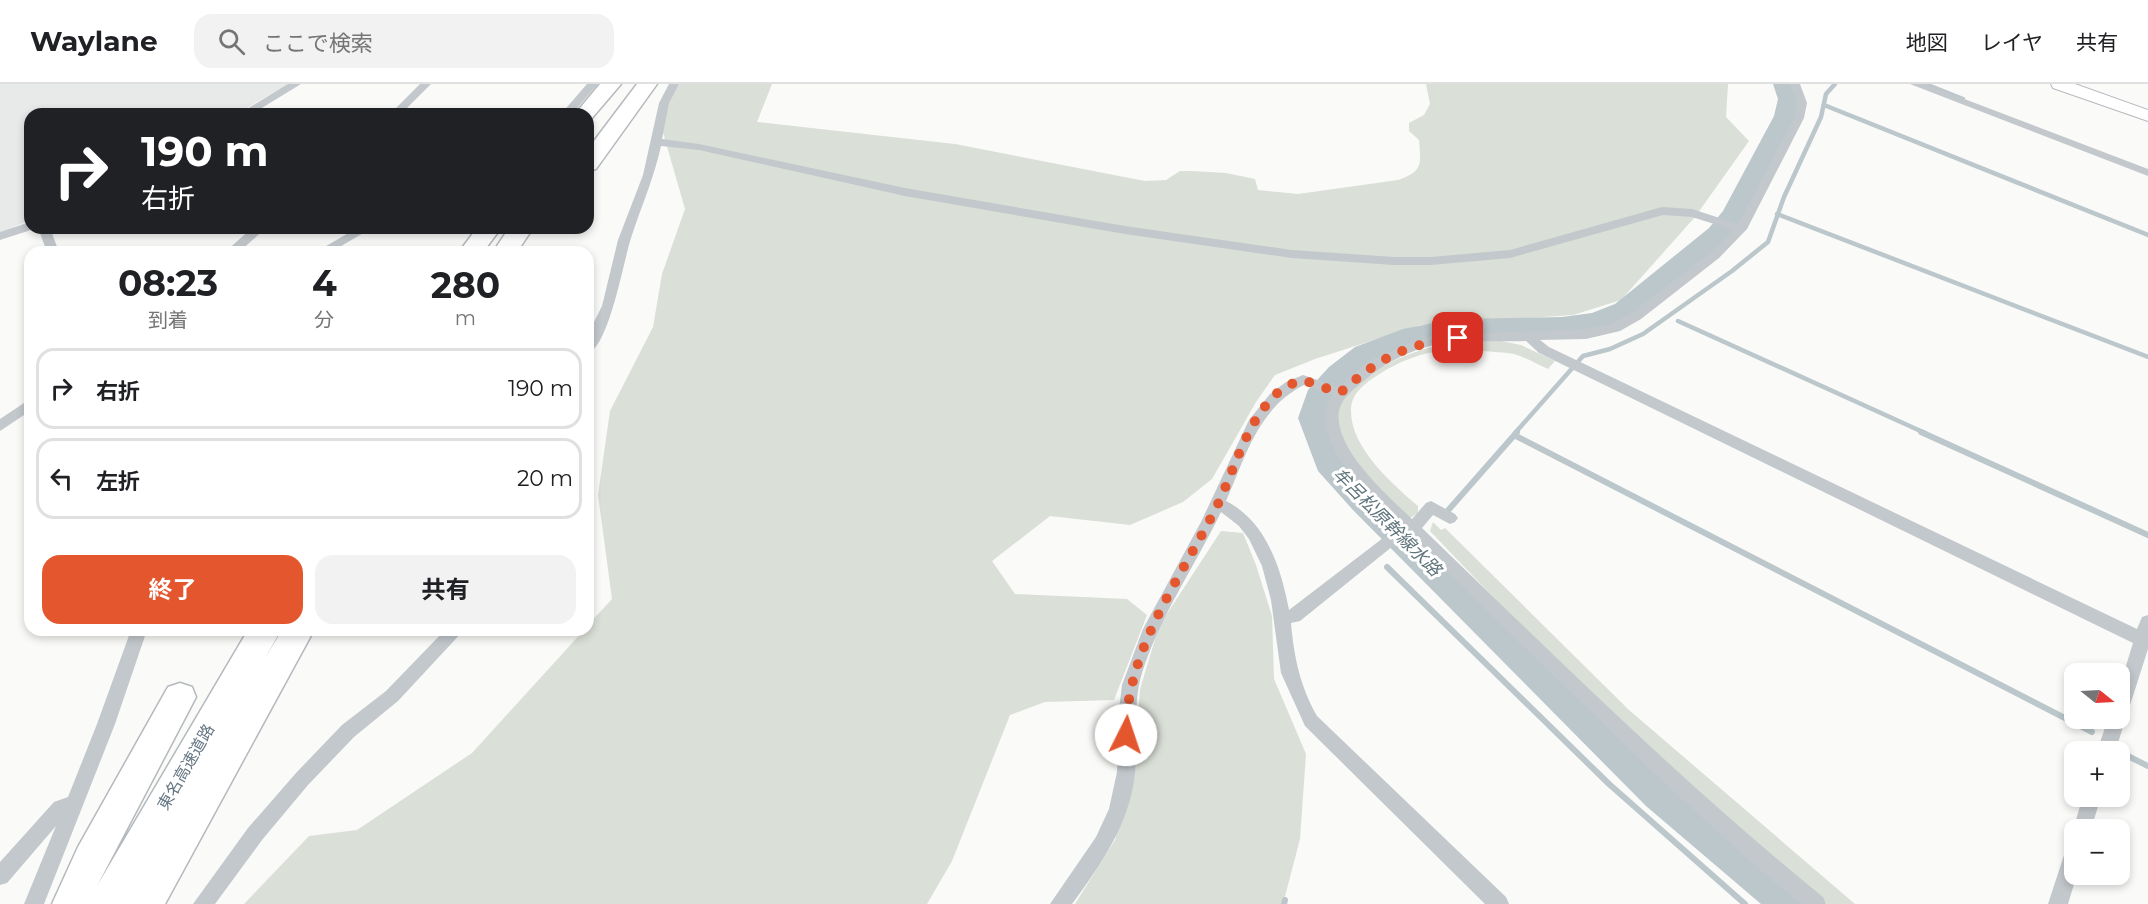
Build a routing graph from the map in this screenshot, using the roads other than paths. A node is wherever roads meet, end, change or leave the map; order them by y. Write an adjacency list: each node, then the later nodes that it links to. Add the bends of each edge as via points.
1 (296, 84): 11 (street)
2 (426, 84): 12 (street)
3 (593, 84): 13 (street)
4 (610, 84): 14 (highway)
5 (625, 84): 16 (highway)
6 (646, 84): 18 (highway)
7 (674, 84): 17 (street, via 664,103)
8 (1795, 84): 21 (street, via 1802,103 1799,117)
9 (1915, 84): 19 (street)
10 (2060, 84): 15 (main road)
11 (254, 108)
12 (401, 108)
13 (571, 108)
14 (590, 108)
15 (2148, 116)
16 (594, 126)
17 (655, 142): 21 (street, via 699,147 905,192 1292,254 1394,261 1479,258 1510,254 1662,211 1685,212); 27 (street, via 649,175 624,240 608,306)
18 (594, 156)
19 (2148, 173)
20 (24, 228): 24 (street)
21 (1737, 228): 28 (street, via 1716,255 1615,328 1586,334)
22 (253, 234): 25 (street)
23 (355, 234): 26 (street)
24 (0, 236)
25 (238, 246)
26 (333, 246)
27 (594, 335)
28 (1530, 336): 29 (street, via 1434,340 1374,364); 41 (street, via 1544,350)
29 (1337, 392): 32 (street, via 1303,380 1283,389 1261,412); 34 (street, via 1332,412 1346,457)
30 (24, 408): 31 (street)
31 (0, 426)
32 (1218, 504): 35 (street, via 1238,515 1256,536 1277,588); 52 (street, via 1151,626 1133,675 1126,715 1126,774 1118,813 1096,856)
33 (1444, 514): 34 (street, via 1431,507)
34 (1410, 530): 35 (street, via 1388,542 1294,616); 54 (street, via 1670,777)
35 (1282, 617): 53 (street, via 1288,668 1311,721)
36 (2148, 622): 41 (street)
37 (137, 636): 44 (street)
38 (262, 636): 49 (highway, 東名高速道路)
39 (295, 636): 50 (highway, 東名高速道路)
40 (450, 636): 51 (street, via 392,696 348,731 302,778)
41 (2145, 640): 42 (street)
42 (2130, 682)
43 (180, 697): 48 (highway, via 90,859)
44 (73, 804): 45 (street, via 60,808); 47 (street)
45 (0, 876)
46 (2064, 884): 55 (street)
47 (34, 904)
48 (70, 904)
49 (107, 904)
50 (145, 904)
51 (203, 904)
52 (1060, 904)
53 (1498, 904)
54 (1816, 904)
55 (2058, 904)

